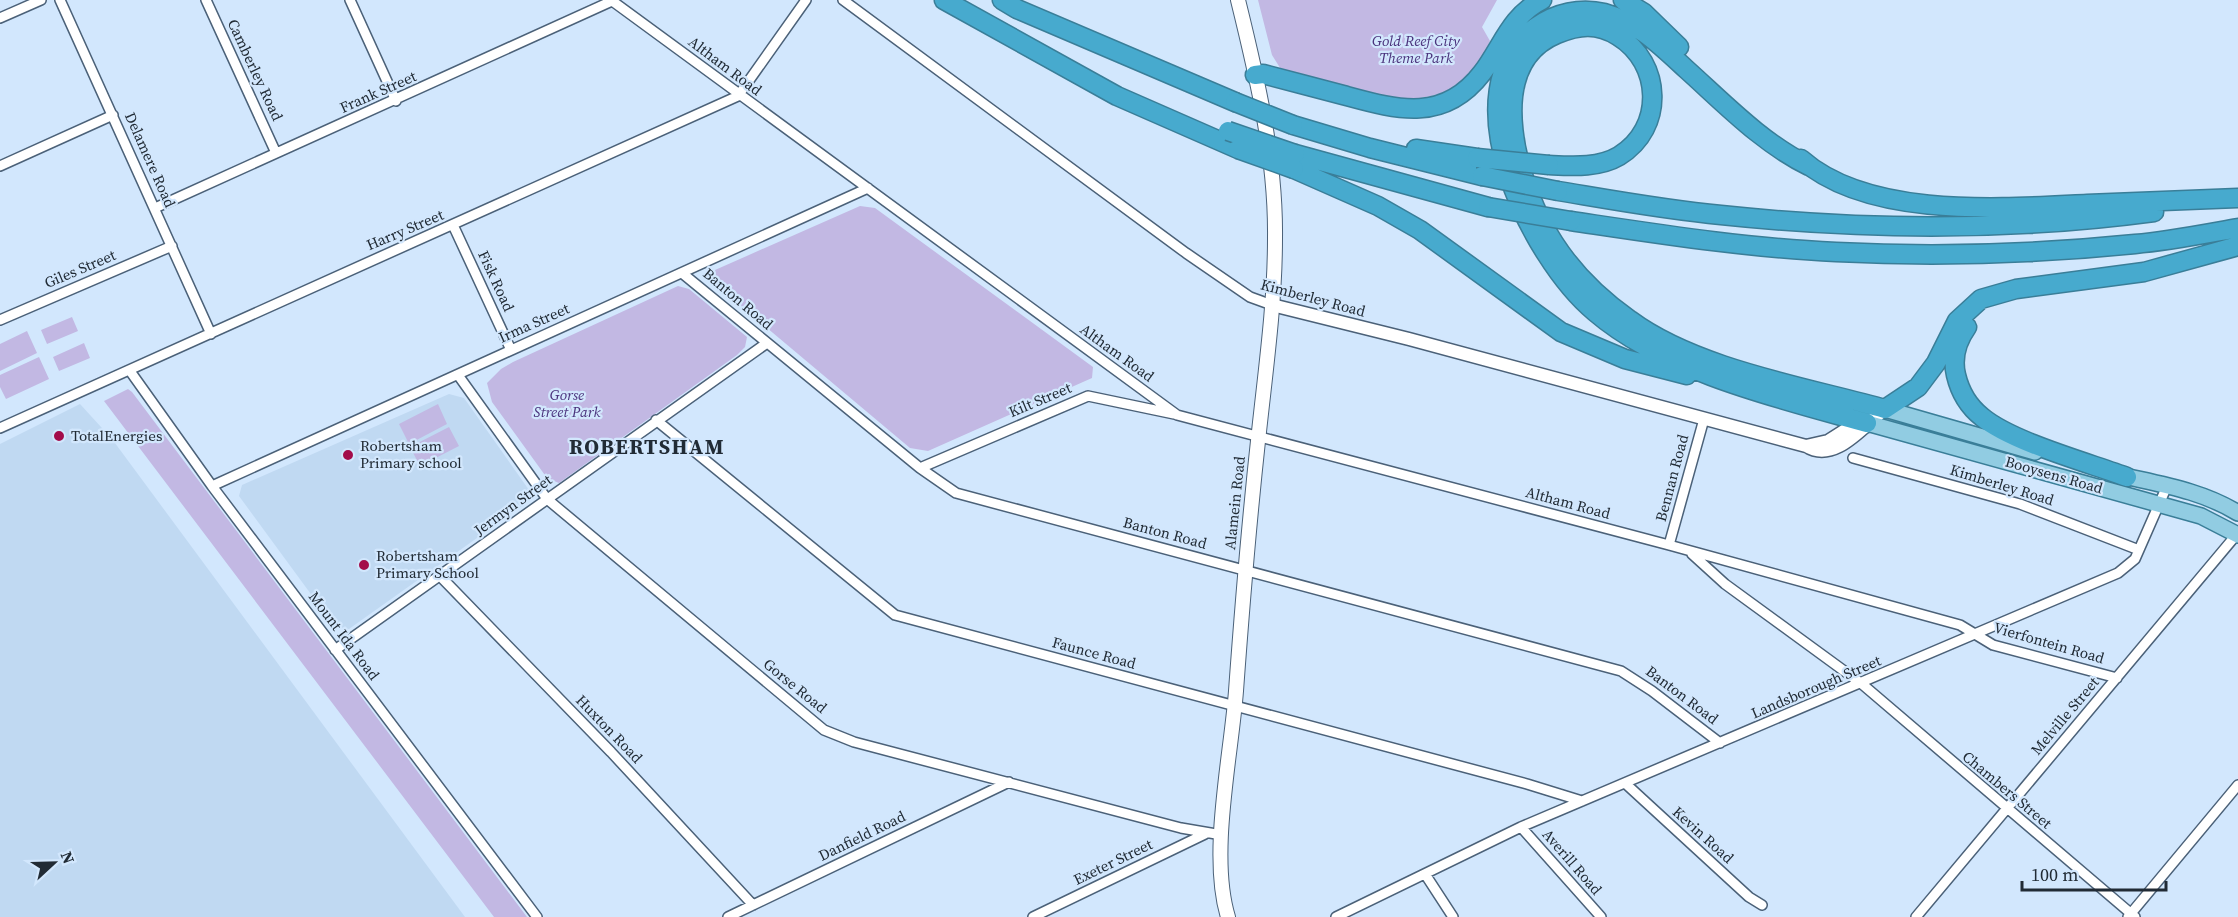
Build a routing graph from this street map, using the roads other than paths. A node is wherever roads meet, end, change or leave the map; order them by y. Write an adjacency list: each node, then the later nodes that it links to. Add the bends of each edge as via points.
1 (41, 0): 17 (street)
2 (60, 0): 23 (street, Delamere Road)
3 (206, 0): 25 (street, Camberley Road)
4 (350, 0): 22 (street)
5 (806, 0): 18 (street, Harry Street)
6 (814, 0): 18 (street, Harry Street)
7 (836, 0): 16 (street, Kimberley Road)
8 (843, 0): 16 (street, Kimberley Road)
9 (944, 0): 19 (highway)
10 (1002, 0): 24 (highway, bridge, via 1234,102)
11 (1238, 0): 20 (main road)
12 (1245, 0): 20 (main road)
13 (1542, 0): 20 (highway, via 1513,22 1482,73 1468,88 1433,107 1398,110)
14 (1623, 0): 28 (highway, via 1644,13)
15 (611, 1): 21 (street, Altham Road); 22 (street, Frank Street)
16 (854, 9): 38 (street, Kimberley Road, via 1186,253 1250,297)
17 (0, 18)
18 (792, 22): 21 (street, Harry Street)
19 (1072, 70): 26 (highway, bridge, via 1228,131); 26 (highway, bridge, via 1117,96 1238,149)
20 (1259, 80): 38 (main road, Alamein Road, via 1275,236)
21 (738, 96): 29 (street, Altham Road); 32 (street, Harry Street)
22 (396, 101): 25 (street, Frank Street)
23 (114, 115): 27 (street); 31 (street, Delamere Road)
24 (1370, 148): 30 (highway, bridge, via 1558,191 1719,215 1907,224 2011,224); 46 (highway, bridge, via 1408,148 1477,158 1548,165 1576,167 1605,162 1634,145 1653,104 1648,68 1618,36 1599,27 1582,25 1557,34 1536,46 1524,60 1513,93 1518,158 1530,196 1554,243 1603,299 1663,339 1726,365)
25 (276, 153): 31 (street, Frank Street)
26 (1294, 162): 33 (highway, bridge, via 1570,222 1715,242 1834,252 2017,253 2137,244); 45 (highway, via 1420,230 1534,315 1590,347)
27 (0, 166)
28 (1809, 166): 30 (highway, via 1877,195 1948,206 1997,208); 45 (highway, via 1761,136 1637,27 1602,12 1579,11 1542,22 1522,39 1505,68 1499,118 1508,173 1530,230 1560,277 1595,313 1654,352)
29 (868, 188): 36 (street, Irma Street); 47 (street, Altham Road)
30 (2238, 199)
31 (155, 208): 34 (street, Delamere Road)
32 (453, 225): 40 (street, Harry Street); 42 (street, Fisk Road)
33 (2238, 228)
34 (172, 246): 39 (street, Giles Street); 40 (street, Delamere Road)
35 (2238, 246): 37 (highway, via 2144,272)
36 (682, 273): 41 (street, Banton Road); 42 (street, Irma Street)
37 (2028, 289): 46 (highway, via 1999,293 1974,305 1949,333 1936,363 1922,381); 55 (highway, via 1995,302 1977,314 1965,329 1954,357 1964,397 1984,419 2002,429)
38 (1272, 305): 48 (street, Kimberley Road); 52 (main road, Alamein Road)
39 (0, 320)
40 (211, 334): 43 (street, Harry Street)
41 (767, 343): 49 (street, Jermyn Street); 54 (street, Banton Road)
42 (510, 350): 44 (street, Irma Street)
43 (130, 371): 51 (street, Harry Street); 56 (street, Mount Ida Road)
44 (458, 375): 56 (street, Irma Street); 58 (street, Gorse Road)
45 (1790, 402): 50 (highway)
46 (1885, 409): 50 (street, Kimberley Road); 55 (main road, Booysens Road)
47 (1177, 415): 52 (street, Altham Road); 54 (street, Kilt Street, via 1088,396)
48 (1704, 419): 50 (street, Kimberley Road, via 1806,446 1828,441); 62 (street, Bennan Road)
49 (656, 420): 58 (street, Jermyn Street); 71 (street, Faunce Road, via 888,612)
50 (1864, 422): 59 (main road, Booysens Road)
51 (0, 428)
52 (1258, 438): 62 (street, Altham Road); 65 (main road, Alamein Road)
53 (1853, 458): 63 (street, Kimberley Road, via 2020,504)
54 (920, 468): 65 (street, Banton Road, via 944,487 970,497)
55 (2127, 477): 57 (main road, Booysens Road)
56 (212, 486): 68 (street, Mount Ida Road)
57 (2167, 486): 59 (street, Landsborough Street); 60 (main road, Booysens Road, via 2214,500)
58 (547, 499): 66 (street, Jermyn Street); 73 (street, Gorse Road, via 824,730 854,742)
59 (2160, 504): 61 (main road, Booysens Road, via 2210,519); 63 (street, Landsborough Street)
60 (2238, 513)
61 (2238, 534): 69 (street, Melville Street)
62 (1670, 545): 64 (street, Altham Road)
63 (2139, 550): 67 (street, Landsborough Street, via 2131,564 2118,573)
64 (1691, 553): 67 (street, Altham Road, via 1960,625); 70 (street, Altham Road, via 1725,584)
65 (1245, 570): 71 (main road, Alamein Road); 72 (street, Banton Road, via 1621,671)
66 (440, 576): 68 (street, Jermyn Street); 82 (street, Huxton Road)
67 (1975, 633): 69 (street, Vierfontein Road, via 1993,645); 70 (street, Landsborough Street)
68 (335, 650): 85 (street, Mount Ida Road)
69 (2118, 678): 77 (street, Melville Street)
70 (1862, 684): 72 (street, Landsborough Street); 77 (street, Chambers Street)
71 (1235, 706): 76 (street, Faunce Road); 80 (main road, Alamein Road)
72 (1720, 743): 74 (street, Landsborough Street)
73 (1009, 782): 79 (street, Gorse Road); 82 (street, Danfield Road)
74 (1626, 784): 76 (street, Landsborough Street); 83 (street, Kevin Road)
75 (2238, 785): 84 (street)
76 (1582, 801): 78 (street, Landsborough Street)
77 (2006, 810): 84 (street, Chambers Street); 92 (street, Melville Street)
78 (1521, 827): 81 (street, Landsborough Street); 91 (street, Averill Road)
79 (1205, 834): 80 (street, Gorse Road); 87 (street, Exeter Street)
80 (1222, 835): 88 (main road, Alamein Road, via 1221,890)
81 (1425, 874): 89 (street, Landsborough Street); 90 (street)
82 (753, 905): 86 (street, Danfield Road)
83 (1762, 905)
84 (2131, 916)
85 (537, 917)
86 (728, 917)
87 (1033, 917)
88 (1228, 917)
89 (1336, 917)
90 (1453, 917)
91 (1601, 917)
92 (1916, 917)

